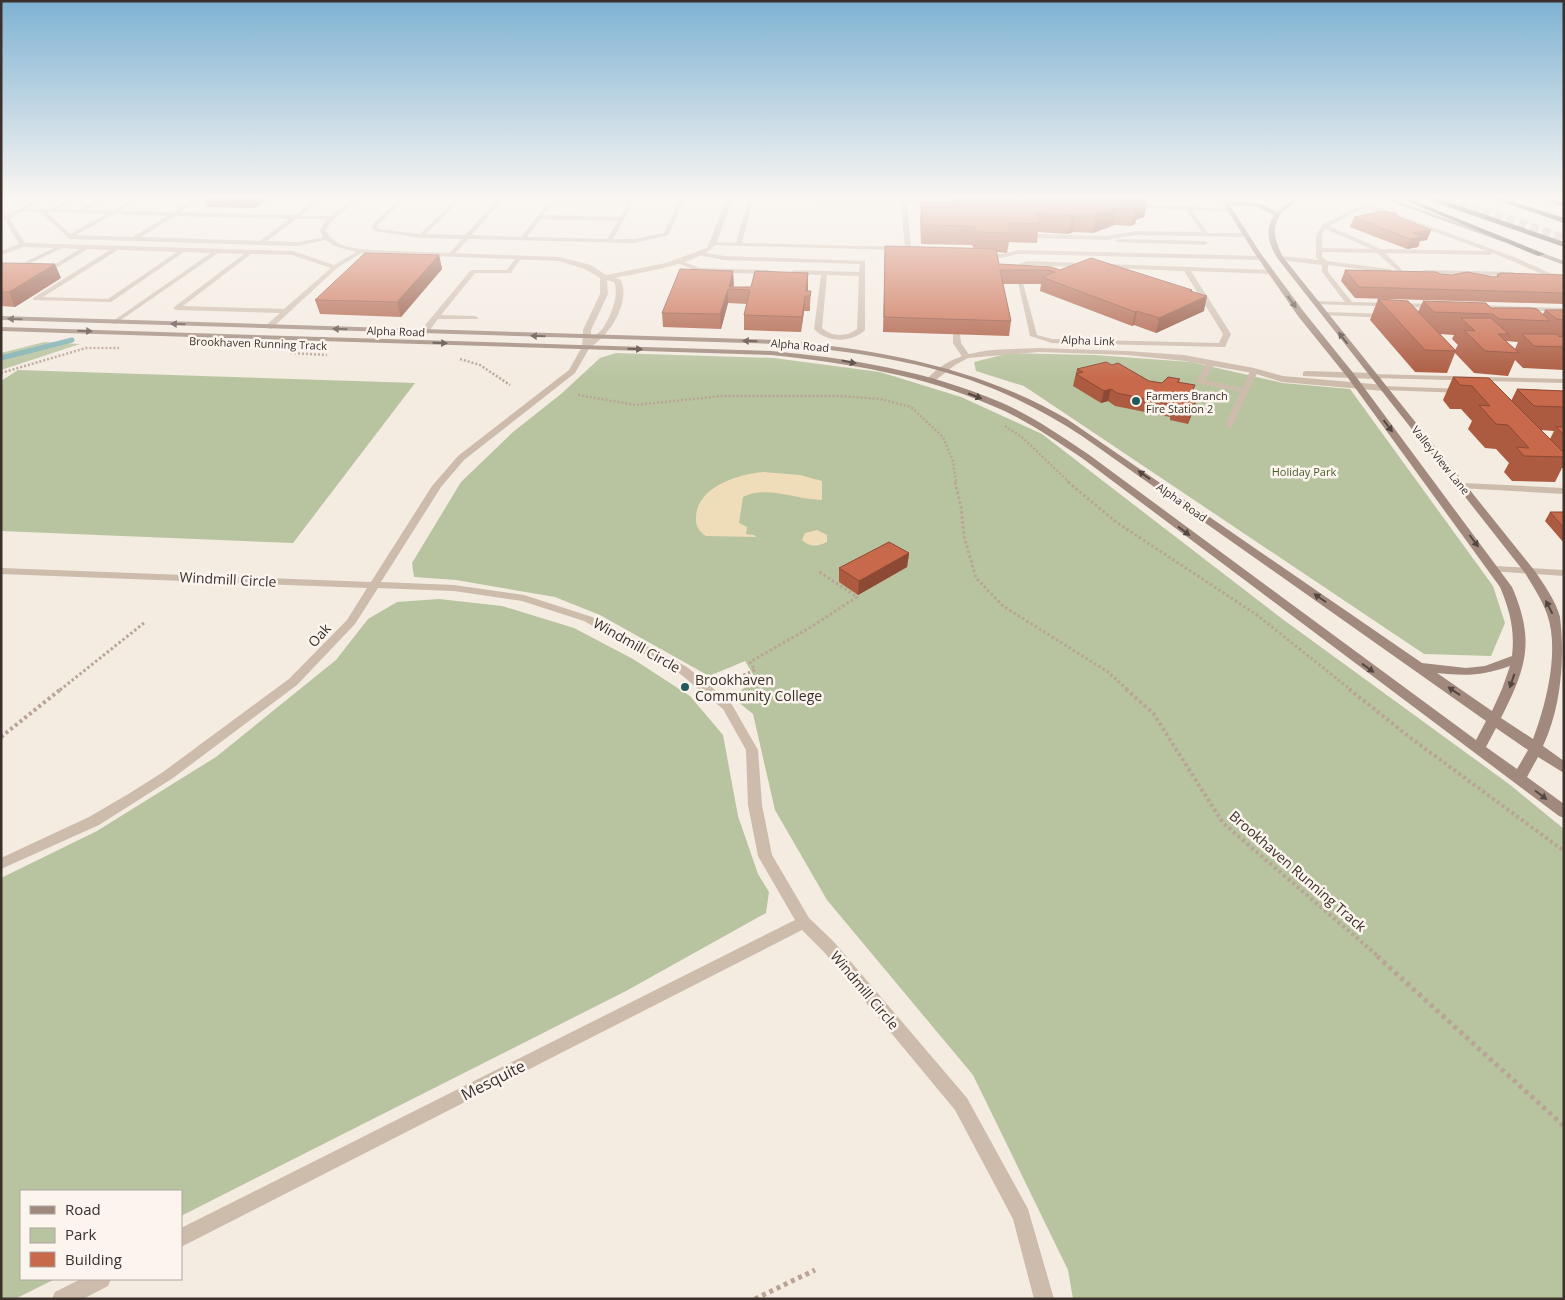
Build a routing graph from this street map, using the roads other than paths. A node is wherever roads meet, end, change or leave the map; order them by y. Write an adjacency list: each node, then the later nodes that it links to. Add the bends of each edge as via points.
1 (1261, 258): 29 (street, Valley View Lane)
2 (1280, 258): 44 (street, Valley View Lane)
3 (35, 259): 26 (lane)
4 (68, 259): 41 (lane)
5 (99, 259): 6 (lane, via 32,299 109,301)
6 (170, 259)
7 (206, 259): 55 (lane)
8 (241, 259): 49 (lane, via 176,308)
9 (310, 259): 23 (lane)
10 (349, 259): 23 (lane)
11 (518, 259): 52 (lane, via 509,272 473,271)
12 (539, 259): 39 (street, via 588,267)
13 (688, 259): 20 (street)
14 (747, 259): 34 (lane, via 863,262)
15 (1215, 259): 25 (lane)
16 (1286, 259): 21 (lane)
17 (1321, 259): 21 (lane)
18 (1388, 259): 30 (lane)
19 (1511, 259): 38 (lane)
20 (680, 262): 27 (lane, via 699,270); 39 (street)
21 (1325, 263): 30 (lane); 45 (lane, via 1325,272)
22 (1104, 265): 24 (lane); 35 (lane); 63 (lane, via 1027,263 1020,265 1020,282 1034,336 1052,341)
23 (335, 267): 49 (lane)
24 (1186, 268): 25 (lane); 43 (lane)
25 (1222, 269): 29 (lane)
26 (1, 270)
27 (776, 272)
28 (786, 272): 33 (lane)
29 (1271, 272): 71 (street, Valley View Lane, one-way to 71)
30 (1401, 272): 31 (lane)
31 (1410, 272)
32 (1418, 272): 36 (lane)
33 (824, 273): 34 (lane); 62 (lane, via 818,328 824,334)
34 (862, 274): 62 (lane, via 861,330 855,335)
35 (1131, 274)
36 (1522, 274)
37 (1531, 275): 38 (lane)
38 (1549, 275): 40 (lane)
39 (604, 277): 60 (street, via 604,294); 61 (street, via 617,281 621,292 606,330)
40 (1564, 277)
41 (37, 278)
42 (1195, 294): 43 (lane)
43 (1204, 297): 63 (lane, via 1227,334 1222,345)
44 (1316, 303): 45 (lane); 50 (street, Valley View Lane)
45 (1350, 304): 46 (lane)
46 (1447, 307)
47 (1467, 307): 48 (lane)
48 (1564, 310)
49 (286, 312): 56 (lane)
50 (1324, 314): 51 (lane); 72 (street, Valley View Lane, one-way to 50)
51 (1394, 316)
52 (436, 317): 54 (lane); 58 (lane)
53 (1, 318): 55 (street, Alpha Road, one-way to 53)
54 (475, 318)
55 (115, 322): 56 (street, Alpha Road, one-way to 55)
56 (268, 327): 58 (street, Alpha Road, one-way to 56)
57 (1, 329): 64 (street, Alpha Road, one-way to 64)
58 (424, 332): 60 (street, Alpha Road, one-way to 58)
59 (956, 334): 67 (lane, via 957,343)
60 (586, 337): 61 (street, Alpha Road); 64 (street)
61 (597, 337): 64 (street); 65 (street, Alpha Road, one-way to 61, via 779,342)
62 (839, 337): 65 (lane)
63 (1122, 343): 66 (lane)
64 (586, 347): 73 (street, Alpha Road, one-way to 73, via 804,355 870,366); 86 (lane, Oak, via 572,371 461,458 436,486)
65 (834, 348): 69 (street, Alpha Road)
66 (1126, 353): 67 (street, Alpha Link, via 1008,350); 68 (street, Alpha Link)
67 (966, 356): 69 (street, Alpha Link)
68 (1211, 363): 70 (street, Alpha Link); 77 (lane, via 1200,381)
69 (943, 370): 73 (street, Alpha Link); 89 (street, Alpha Road, one-way to 69, via 1085,434 1026,400)
70 (1254, 371): 71 (street, Alpha Link); 75 (street, Alpha Link, via 1282,379); 77 (lane)
71 (1351, 376): 72 (street, Alpha Link); 75 (street, Valley View Lane)
72 (1374, 376): 74 (lane); 76 (street, Valley View Lane)
73 (928, 381): 91 (street, Alpha Road, one-way to 91, via 997,405 1085,456)
74 (1564, 381)
75 (1359, 387): 76 (street, Alpha Link); 82 (street, Valley View Lane, one-way to 82)
76 (1384, 388): 78 (lane); 80 (street, Valley View Lane)
77 (1245, 391): 79 (lane)
78 (1476, 392)
79 (1229, 425)
80 (1463, 486): 81 (lane); 84 (street, Valley View Lane)
81 (1564, 491)
82 (1495, 569): 84 (street); 88 (street, Valley View Lane, via 1506,587 1520,624)
83 (1, 571): 86 (lane, Windmill Circle)
84 (1530, 572): 85 (street); 87 (street, Valley View Lane, one-way to 84, via 1554,616)
85 (1564, 574)
86 (375, 586): 96 (lane, Oak, via 351,622 315,661 247,717 168,775 102,816); 97 (lane, Windmill Circle, via 454,588 524,598 588,619 683,670 727,706 752,750 755,804 766,856)
87 (1562, 657): 92 (street, Valley View Lane, via 1553,715)
88 (1518, 658): 89 (street, via 1488,670 1466,672); 90 (street, Valley View Lane, one-way to 90, via 1514,678)
89 (1418, 667): 90 (street, Alpha Road, one-way to 89)
90 (1494, 718): 91 (street, Valley View Lane); 92 (street)
91 (1479, 748): 94 (street)
92 (1537, 749): 93 (street); 94 (street, Valley View Lane)
93 (1564, 768)
94 (1519, 778): 95 (street, one-way to 95)
95 (1564, 812)
96 (1, 864)
97 (804, 922): 98 (lane, Mesquite); 101 (lane, Windmill Circle, via 829,947 960,1104 1021,1216)
98 (182, 1237)
99 (99, 1280): 100 (lane)
100 (62, 1299)
101 (1044, 1299)

